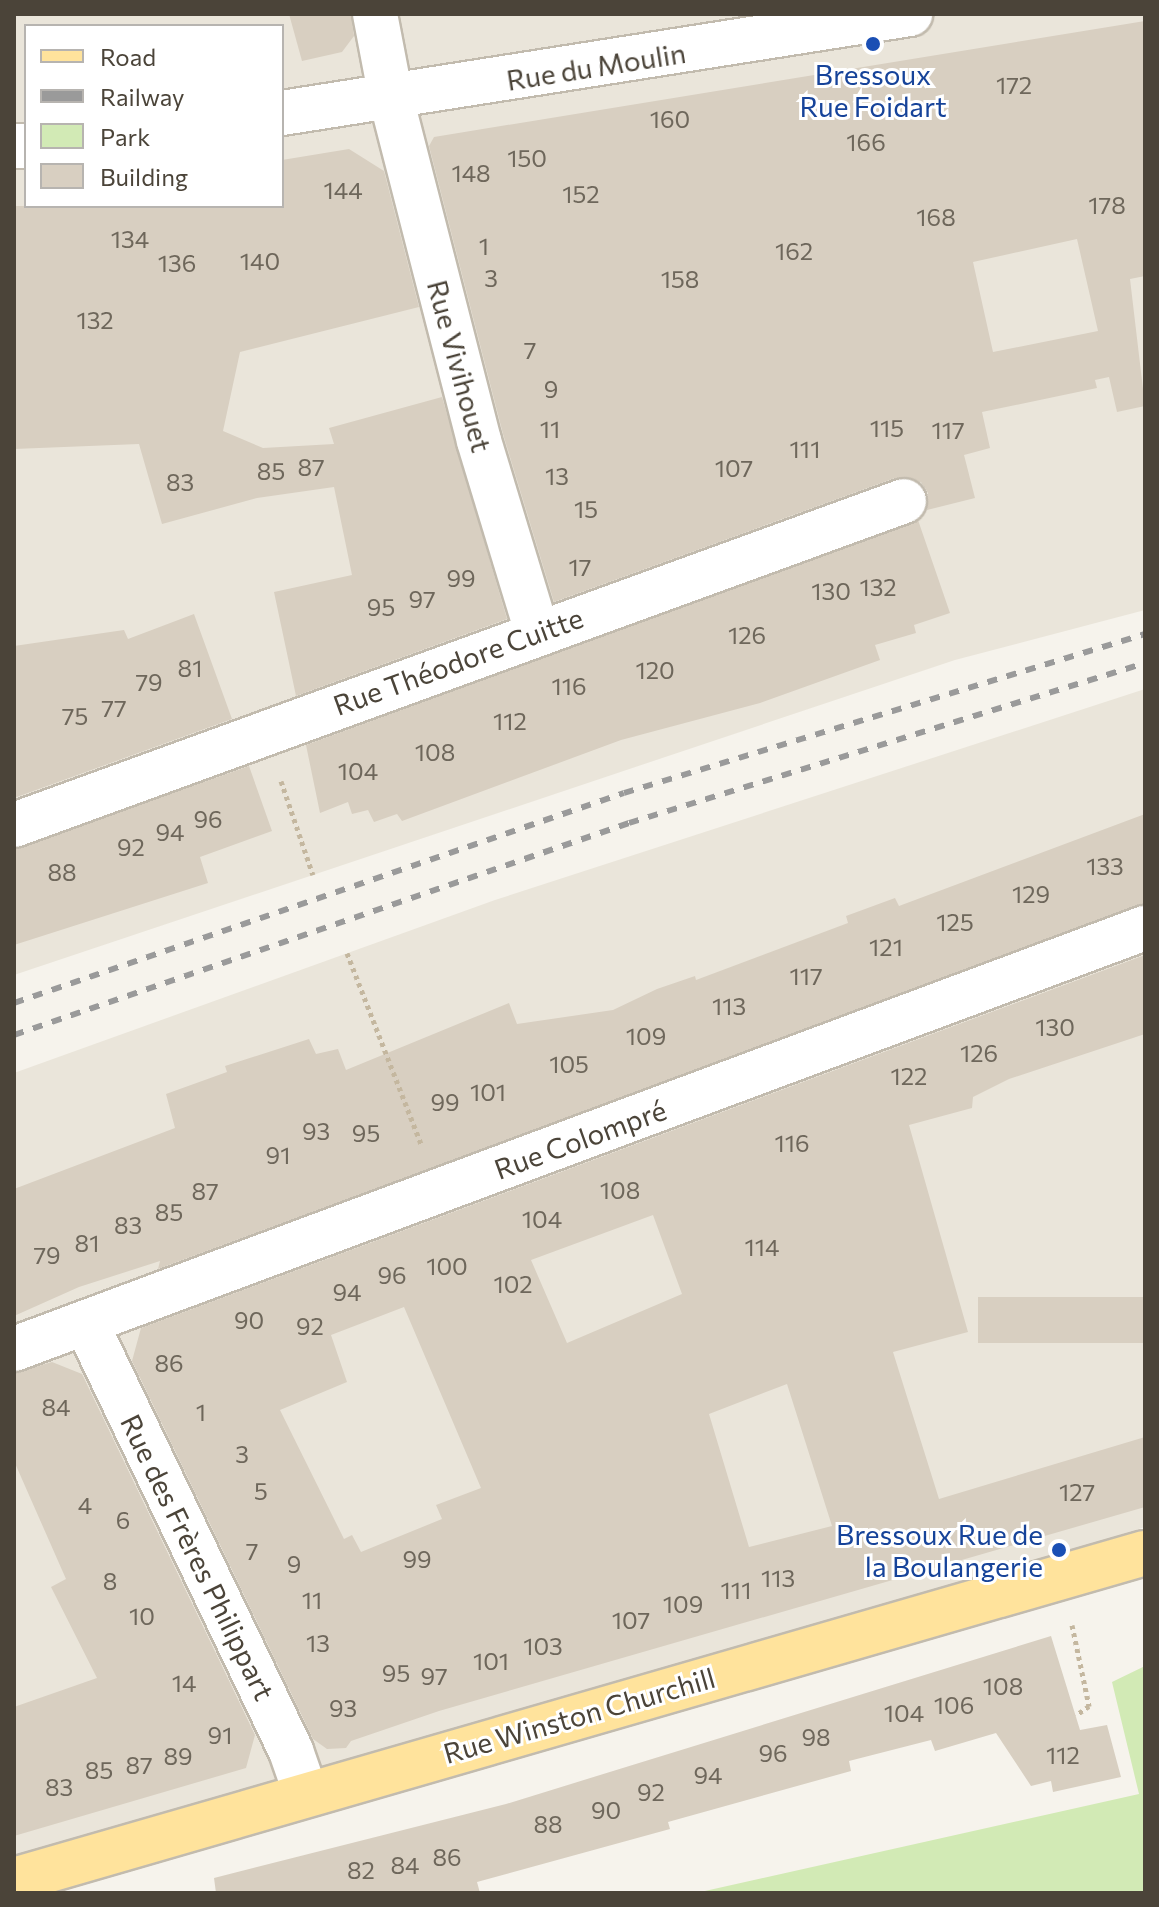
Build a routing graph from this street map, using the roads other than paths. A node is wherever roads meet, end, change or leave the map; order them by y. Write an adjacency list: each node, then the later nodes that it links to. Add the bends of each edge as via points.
1 (375, 14): 3 (street, Rue Vivihouet)
2 (910, 14): 3 (street, Rue du Moulin)
3 (391, 98): 4 (street, Rue du Moulin); 6 (street, Rue Vivihouet, via 479,441)
4 (284, 113)
5 (904, 501): 6 (street, Rue Théodore Cuitte)
6 (537, 632): 7 (street, Rue Théodore Cuitte)
7 (14, 825)
8 (1145, 928): 9 (street, Rue Colompré)
9 (86, 1323): 10 (street, Rue Colompré); 12 (street, Rue des Frères Philippart, via 291,1751)
10 (14, 1349)
11 (1145, 1553): 12 (main road, Rue Winston Churchill)
12 (306, 1794): 13 (main road, Rue Winston Churchill)
13 (14, 1880)

